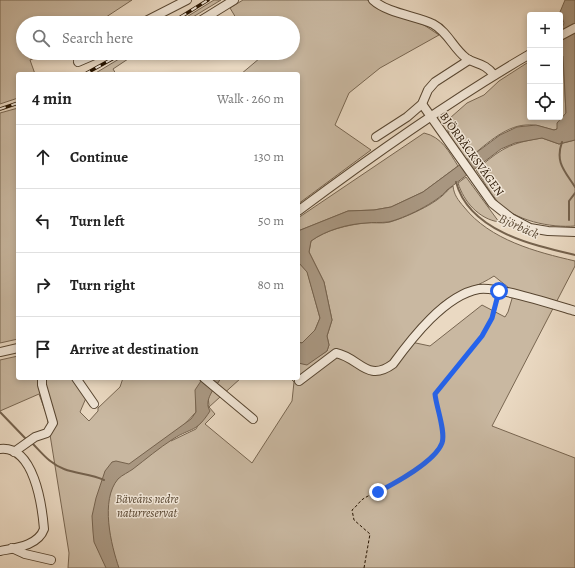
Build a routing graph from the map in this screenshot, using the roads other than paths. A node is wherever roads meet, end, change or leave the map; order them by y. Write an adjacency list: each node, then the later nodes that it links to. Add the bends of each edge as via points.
1 (187, 0): 4 (street)
2 (234, 0): 5 (street)
3 (373, 0): 10 (street, via 382,6 433,24 447,35)
4 (156, 16)
5 (208, 16)
6 (575, 28): 7 (street)
7 (563, 34)
8 (527, 56): 12 (street)
9 (83, 60): 11 (street)
10 (469, 60): 12 (street, via 485,65); 13 (street, via 435,82)
11 (78, 62)
12 (494, 75): 14 (street)
13 (422, 104): 14 (street, BJÖRBÄCKSVÄGEN); 15 (street)
14 (430, 116): 16 (street); 17 (street, BJÖRBÄCKSVÄGEN, via 492,203 511,218 530,228)
15 (376, 137)
16 (300, 210)
17 (575, 232)
18 (575, 311): 24 (street, via 499,291 478,289 457,298 418,331 393,364 379,372 371,372 336,353)
19 (16, 348): 20 (street)
20 (0, 352)
21 (42, 380): 28 (street, via 52,428)
22 (77, 380): 25 (street)
23 (206, 380): 26 (street)
24 (299, 382)
25 (94, 404)
26 (253, 419)
27 (0, 449): 28 (street)
28 (14, 452): 29 (street, via 23,458 32,470 44,529 39,538)
29 (12, 548): 30 (street); 31 (street)
30 (0, 551)
31 (51, 560)

